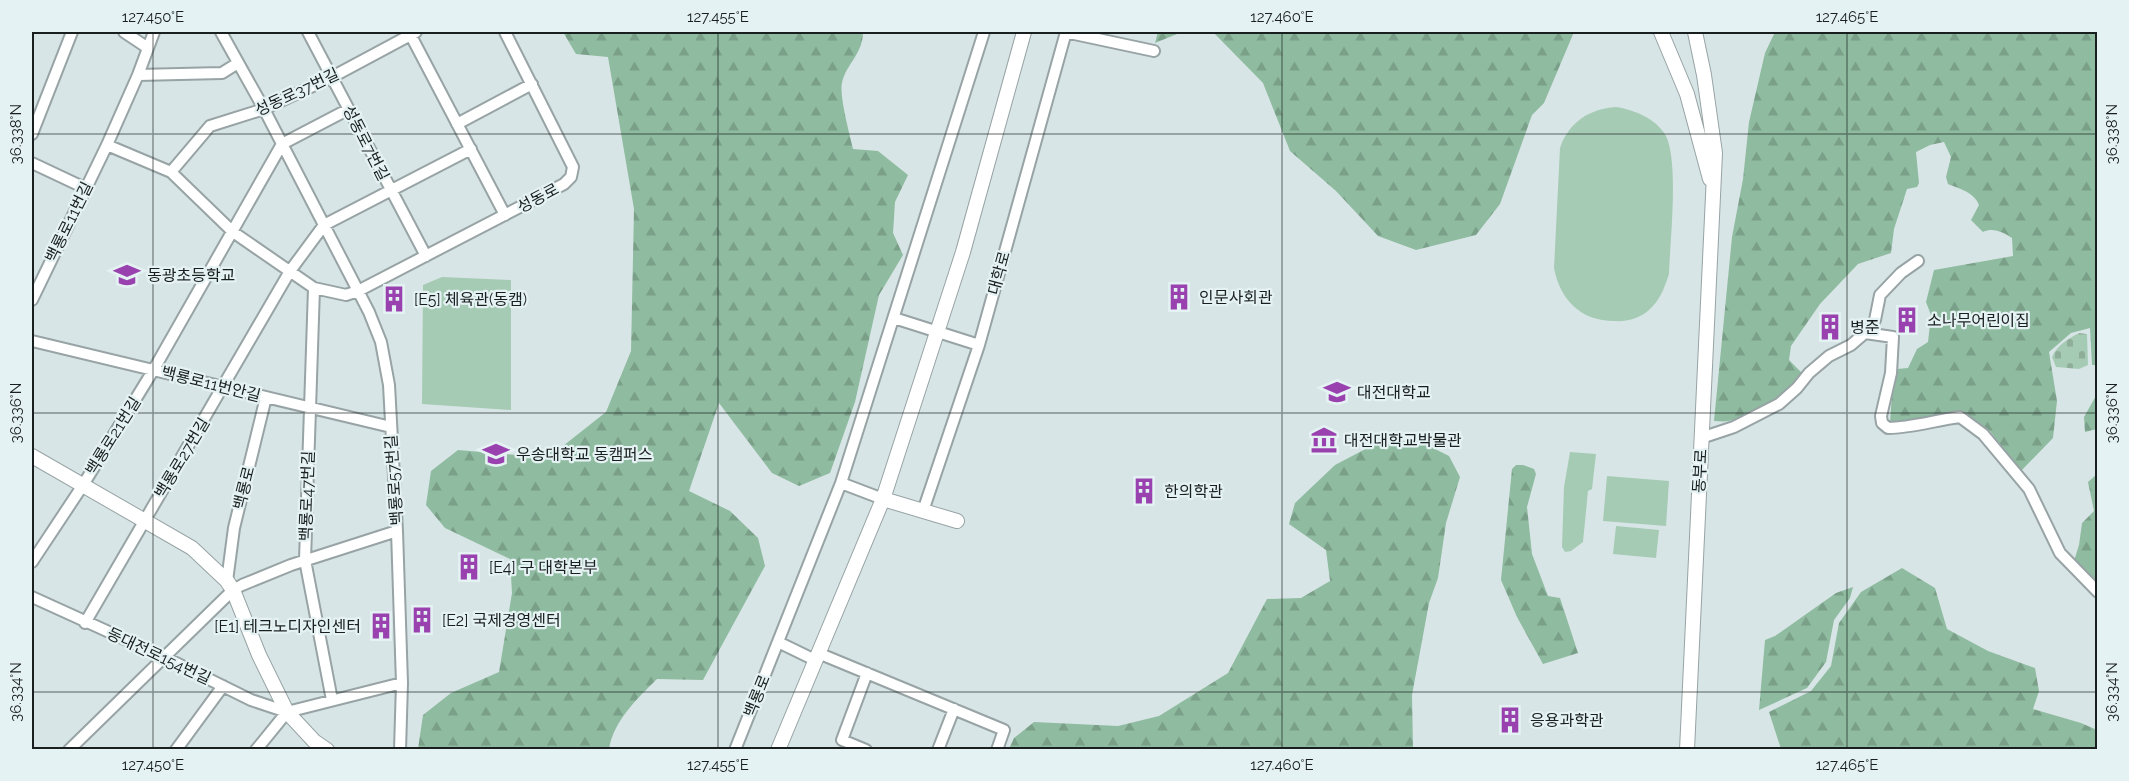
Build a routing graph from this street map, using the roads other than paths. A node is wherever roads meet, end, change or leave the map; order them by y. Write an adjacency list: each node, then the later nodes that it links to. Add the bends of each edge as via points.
1 (72, 32): 22 (street)
2 (124, 32): 13 (street)
3 (154, 32): 13 (street, 백룡로11번길)
4 (221, 32): 15 (street, 백룡로57번길)
5 (308, 32): 17 (street, 성동로7번길)
6 (412, 32): 17 (street, 성동로37번길); 21 (street)
7 (505, 32): 18 (street, 성동로)
8 (984, 32): 40 (street)
9 (1024, 32): 41 (main road, via 963,252)
10 (1066, 32): 14 (street, 대학로); 44 (street, 대학로)
11 (1661, 32): 30 (main road, via 1687,94)
12 (1695, 32): 30 (main road, 동부로, via 1710,108)
13 (148, 48): 16 (street, 백룡로11번길)
14 (1154, 51)
15 (238, 63): 16 (street, via 222,72); 19 (street, 백룡로57번길)
16 (138, 75): 23 (street, 백룡로11번길)
17 (332, 76): 19 (street, 성동로37번길); 20 (street, 성동로7번길)
18 (532, 84): 21 (street); 31 (street, 성동로, via 573,167 572,177)
19 (264, 109): 24 (street, 백룡로57번길); 27 (street, 성동로37번길, via 210,126)
20 (349, 109): 24 (street); 29 (street, 성동로7번길)
21 (457, 124): 25 (street)
22 (32, 134)
23 (108, 144): 27 (street); 28 (street, 백룡로11번길)
24 (282, 144): 32 (street, 백룡로57번길); 33 (street, 백룡로21번길)
25 (471, 149): 29 (street, 성동로7번길); 31 (street)
26 (32, 163): 28 (street)
27 (171, 172): 33 (street)
28 (85, 188): 39 (street, 백룡로11번길)
29 (391, 190): 32 (street); 34 (street, 성동로7번길)
30 (1714, 192): 50 (main road, 동부로)
31 (505, 215): 34 (street, 성동로)
32 (324, 225): 36 (street, 백룡로27번길); 38 (street, 백룡로57번길)
33 (233, 232): 36 (street); 45 (street, 백룡로21번길)
34 (426, 256): 38 (street, 성동로)
35 (1918, 261): 42 (street, via 1880,295 1875,320)
36 (290, 271): 37 (street); 46 (street, 백룡로27번길)
37 (314, 288): 38 (street, via 346,295); 48 (street, 백룡로47번길)
38 (358, 291): 49 (street, 백룡로57번길, via 381,342)
39 (32, 300)
40 (894, 318): 41 (street); 52 (street)
41 (936, 332): 44 (street); 54 (main road)
42 (1865, 333): 50 (street, via 1829,356 1779,404 1734,427); 62 (street, via 1893,337 1882,423 1898,428 1960,417 1983,434 2029,489 2060,553)
43 (32, 341): 45 (street, 백룡로11번안길)
44 (979, 345): 55 (street, 대학로)
45 (154, 369): 46 (street, 백룡로11번안길); 53 (street, 백룡로21번길)
46 (225, 386): 47 (street, 백룡로11번안길); 56 (street, 백룡로27번길)
47 (266, 397): 48 (street, 백룡로11번안길); 61 (street, 백룡로, via 234,528)
48 (310, 408): 49 (street, 백룡로11번안길); 59 (street, 백룡로47번길)
49 (391, 427): 58 (street, 백룡로57번길)
50 (1701, 438): 84 (main road, 동부로)
51 (32, 456): 53 (main road, 백룡로)
52 (841, 483): 54 (street); 65 (street)
53 (83, 485): 56 (main road, 백룡로); 60 (street, 백룡로21번길)
54 (883, 500): 55 (main road); 66 (main road)
55 (923, 511): 57 (main road)
56 (145, 520): 61 (main road, 백룡로, via 192,548); 64 (street)
57 (957, 521)
58 (398, 531): 59 (street); 69 (street, 백룡로57번길)
59 (305, 560): 61 (street); 71 (street, 백룡로47번길)
60 (32, 562)
61 (230, 586): 67 (street); 73 (main road, 백룡로)
62 (2097, 592)
63 (32, 597): 64 (street, 동대전로154번길)
64 (85, 623): 67 (street, 동대전로154번길)
65 (778, 642): 66 (street); 79 (street, 백룡로)
66 (817, 656): 68 (street); 80 (main road)
67 (164, 657): 70 (street, 동대전로154번길); 74 (street)
68 (867, 674): 72 (street); 81 (street, via 842,740)
69 (402, 683): 71 (street); 78 (street, 백룡로57번길)
70 (223, 686): 73 (street, 동대전로154번길); 75 (street)
71 (332, 700): 73 (street)
72 (954, 709): 82 (street); 83 (street, via 1005,730)
73 (287, 712): 76 (street); 77 (main road, 백룡로)
74 (69, 750)
75 (176, 750)
76 (256, 750)
77 (327, 750)
78 (400, 750)
79 (735, 750)
80 (778, 750)
81 (866, 750)
82 (938, 750)
83 (997, 750)
84 (1687, 750)

